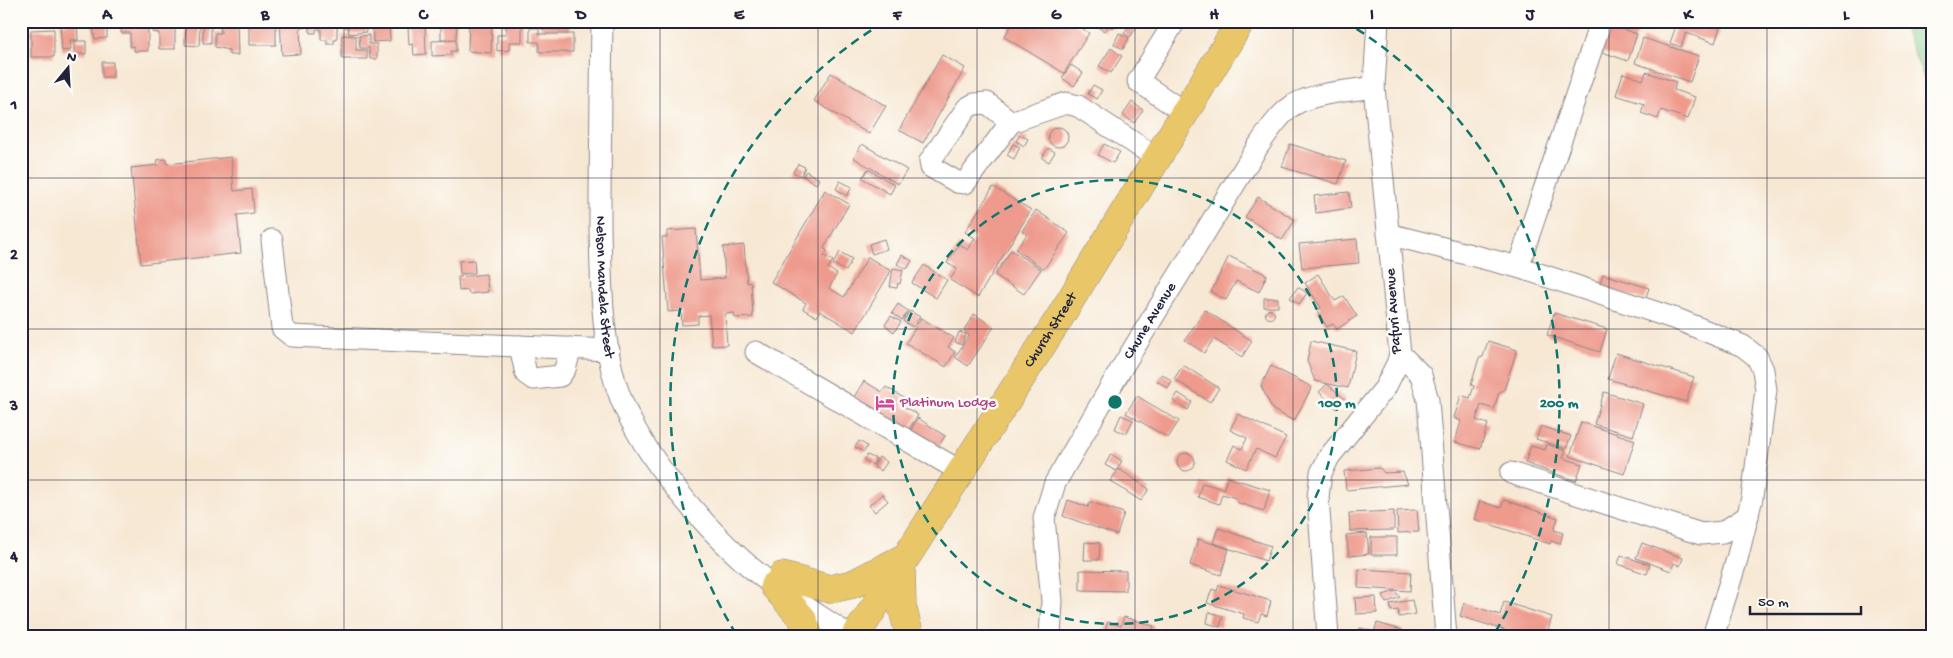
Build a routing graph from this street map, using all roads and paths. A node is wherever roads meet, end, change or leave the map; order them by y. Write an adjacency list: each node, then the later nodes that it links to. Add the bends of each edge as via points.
1 (602, 21): 15 (street, Nelson Mandela Street, via 601,286)
2 (1175, 21): 7 (street, via 1138,81)
3 (1241, 21): 7 (main road, Church Street)
4 (1378, 21): 6 (street, Pafuri Avenue)
5 (1601, 21): 12 (street)
6 (1374, 87): 10 (street, Pafuri Avenue); 26 (street, Chune Avenue, via 1306,99 1290,107 1277,120 1088,424 1055,483 1044,518 1052,601)
7 (1185, 113): 9 (main road, Church Street)
8 (1011, 122): 9 (street, via 1073,104)
9 (1157, 158): 18 (main road, Church Street, via 1060,317)
10 (1388, 234): 12 (street); 17 (street, Pafuri Avenue)
11 (272, 240): 13 (street, via 282,328 292,336)
12 (1518, 267): 20 (street, via 1679,320 1743,346 1756,357 1763,370 1766,390)
13 (520, 346): 14 (street); 14 (street, via 526,374 532,380 560,376)
14 (571, 348): 15 (street)
15 (609, 350): 22 (street, Nelson Mandela Street, via 616,387 629,417 653,457 706,524 740,559)
16 (756, 352): 18 (street)
17 (1400, 354): 27 (street, Pafuri Avenue, via 1385,388 1329,457 1321,473 1318,497); 28 (street, via 1421,375 1428,400)
18 (960, 471): 21 (main road, Church Street)
19 (1511, 473): 20 (street, via 1701,534 1723,532)
20 (1748, 516): 29 (street)
21 (902, 561): 22 (main road, via 853,584 830,590); 23 (main road, Church Street); 25 (main road, via 902,606)
22 (778, 581): 23 (street, Nelson Mandela Street); 24 (main road)
23 (860, 635)
24 (810, 637)
25 (910, 637)
26 (1050, 637)
27 (1328, 637)
28 (1446, 637)
29 (1713, 637)

